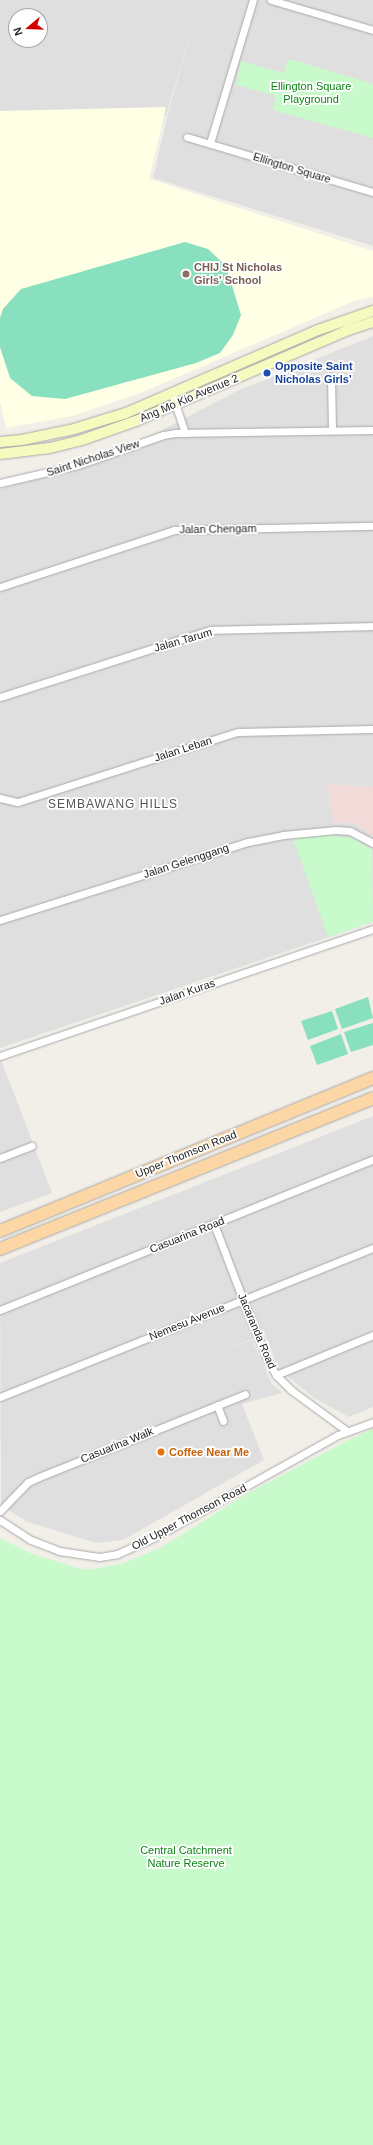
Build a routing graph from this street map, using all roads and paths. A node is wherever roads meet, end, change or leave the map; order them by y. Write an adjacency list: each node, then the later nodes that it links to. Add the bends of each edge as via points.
1 (253, 0): 5 (street)
2 (271, 0): 3 (street)
3 (373, 30)
4 (187, 137): 5 (street, Ellington Square)
5 (210, 143): 6 (street, Ellington Square)
6 (373, 192)
7 (373, 311): 10 (main road, Ang Mo Kio Avenue 2, via 318,330)
8 (373, 322): 10 (main road, Ang Mo Kio Avenue 2)
9 (331, 377): 11 (street)
10 (173, 399): 13 (street); 14 (main road, Ang Mo Kio Avenue 2, via 74,429); 15 (main road, Ang Mo Kio Avenue 2, via 136,421 82,440 50,448)
11 (332, 430): 12 (street, Saint Nicholas View); 13 (street, Saint Nicholas View)
12 (373, 430)
13 (185, 433): 16 (street, Saint Nicholas View, via 163,435 78,465)
14 (0, 442)
15 (1, 454)
16 (0, 483)
17 (373, 526): 18 (street, Jalan Chengam, via 174,530)
18 (0, 587)
19 (373, 626): 20 (street, Jalan Tarum, via 210,630)
20 (0, 697)
21 (373, 729): 22 (street, Jalan Leban, via 238,732 18,802)
22 (0, 798)
23 (373, 843): 24 (street, Jalan Gelenggang, via 350,831 336,830 282,835 248,842)
24 (0, 920)
25 (373, 929): 26 (street, Jalan Kuras)
26 (0, 1056)
27 (373, 1078): 32 (main road, Upper Thomson Road)
28 (373, 1098): 34 (main road, Upper Thomson Road)
29 (32, 1146): 30 (street)
30 (0, 1158)
31 (373, 1159): 33 (street, Casuarina Road)
32 (54, 1208): 34 (main road, via 66,1212 67,1218); 35 (main road, Upper Thomson Road)
33 (214, 1224): 38 (street, Jacaranda Road); 39 (street, Casuarina Road)
34 (61, 1225): 37 (main road, Upper Thomson Road)
35 (0, 1231)
36 (373, 1248): 38 (street, Nemesu Avenue)
37 (0, 1249)
38 (243, 1300): 41 (street, Jacaranda Road); 43 (street, Nemesu Avenue)
39 (0, 1310)
40 (373, 1335): 41 (street)
41 (276, 1375): 47 (street, Jacaranda Road, via 291,1390)
42 (245, 1394): 44 (street, Casuarina Walk)
43 (0, 1397)
44 (217, 1405): 45 (street); 48 (street, Casuarina Walk, via 28,1482)
45 (223, 1421)
46 (373, 1422): 47 (street, Old Upper Thomson Road)
47 (347, 1431): 49 (street, Old Upper Thomson Road, via 157,1536 117,1554 99,1557 59,1551 32,1540)
48 (0, 1511)
49 (0, 1520)

